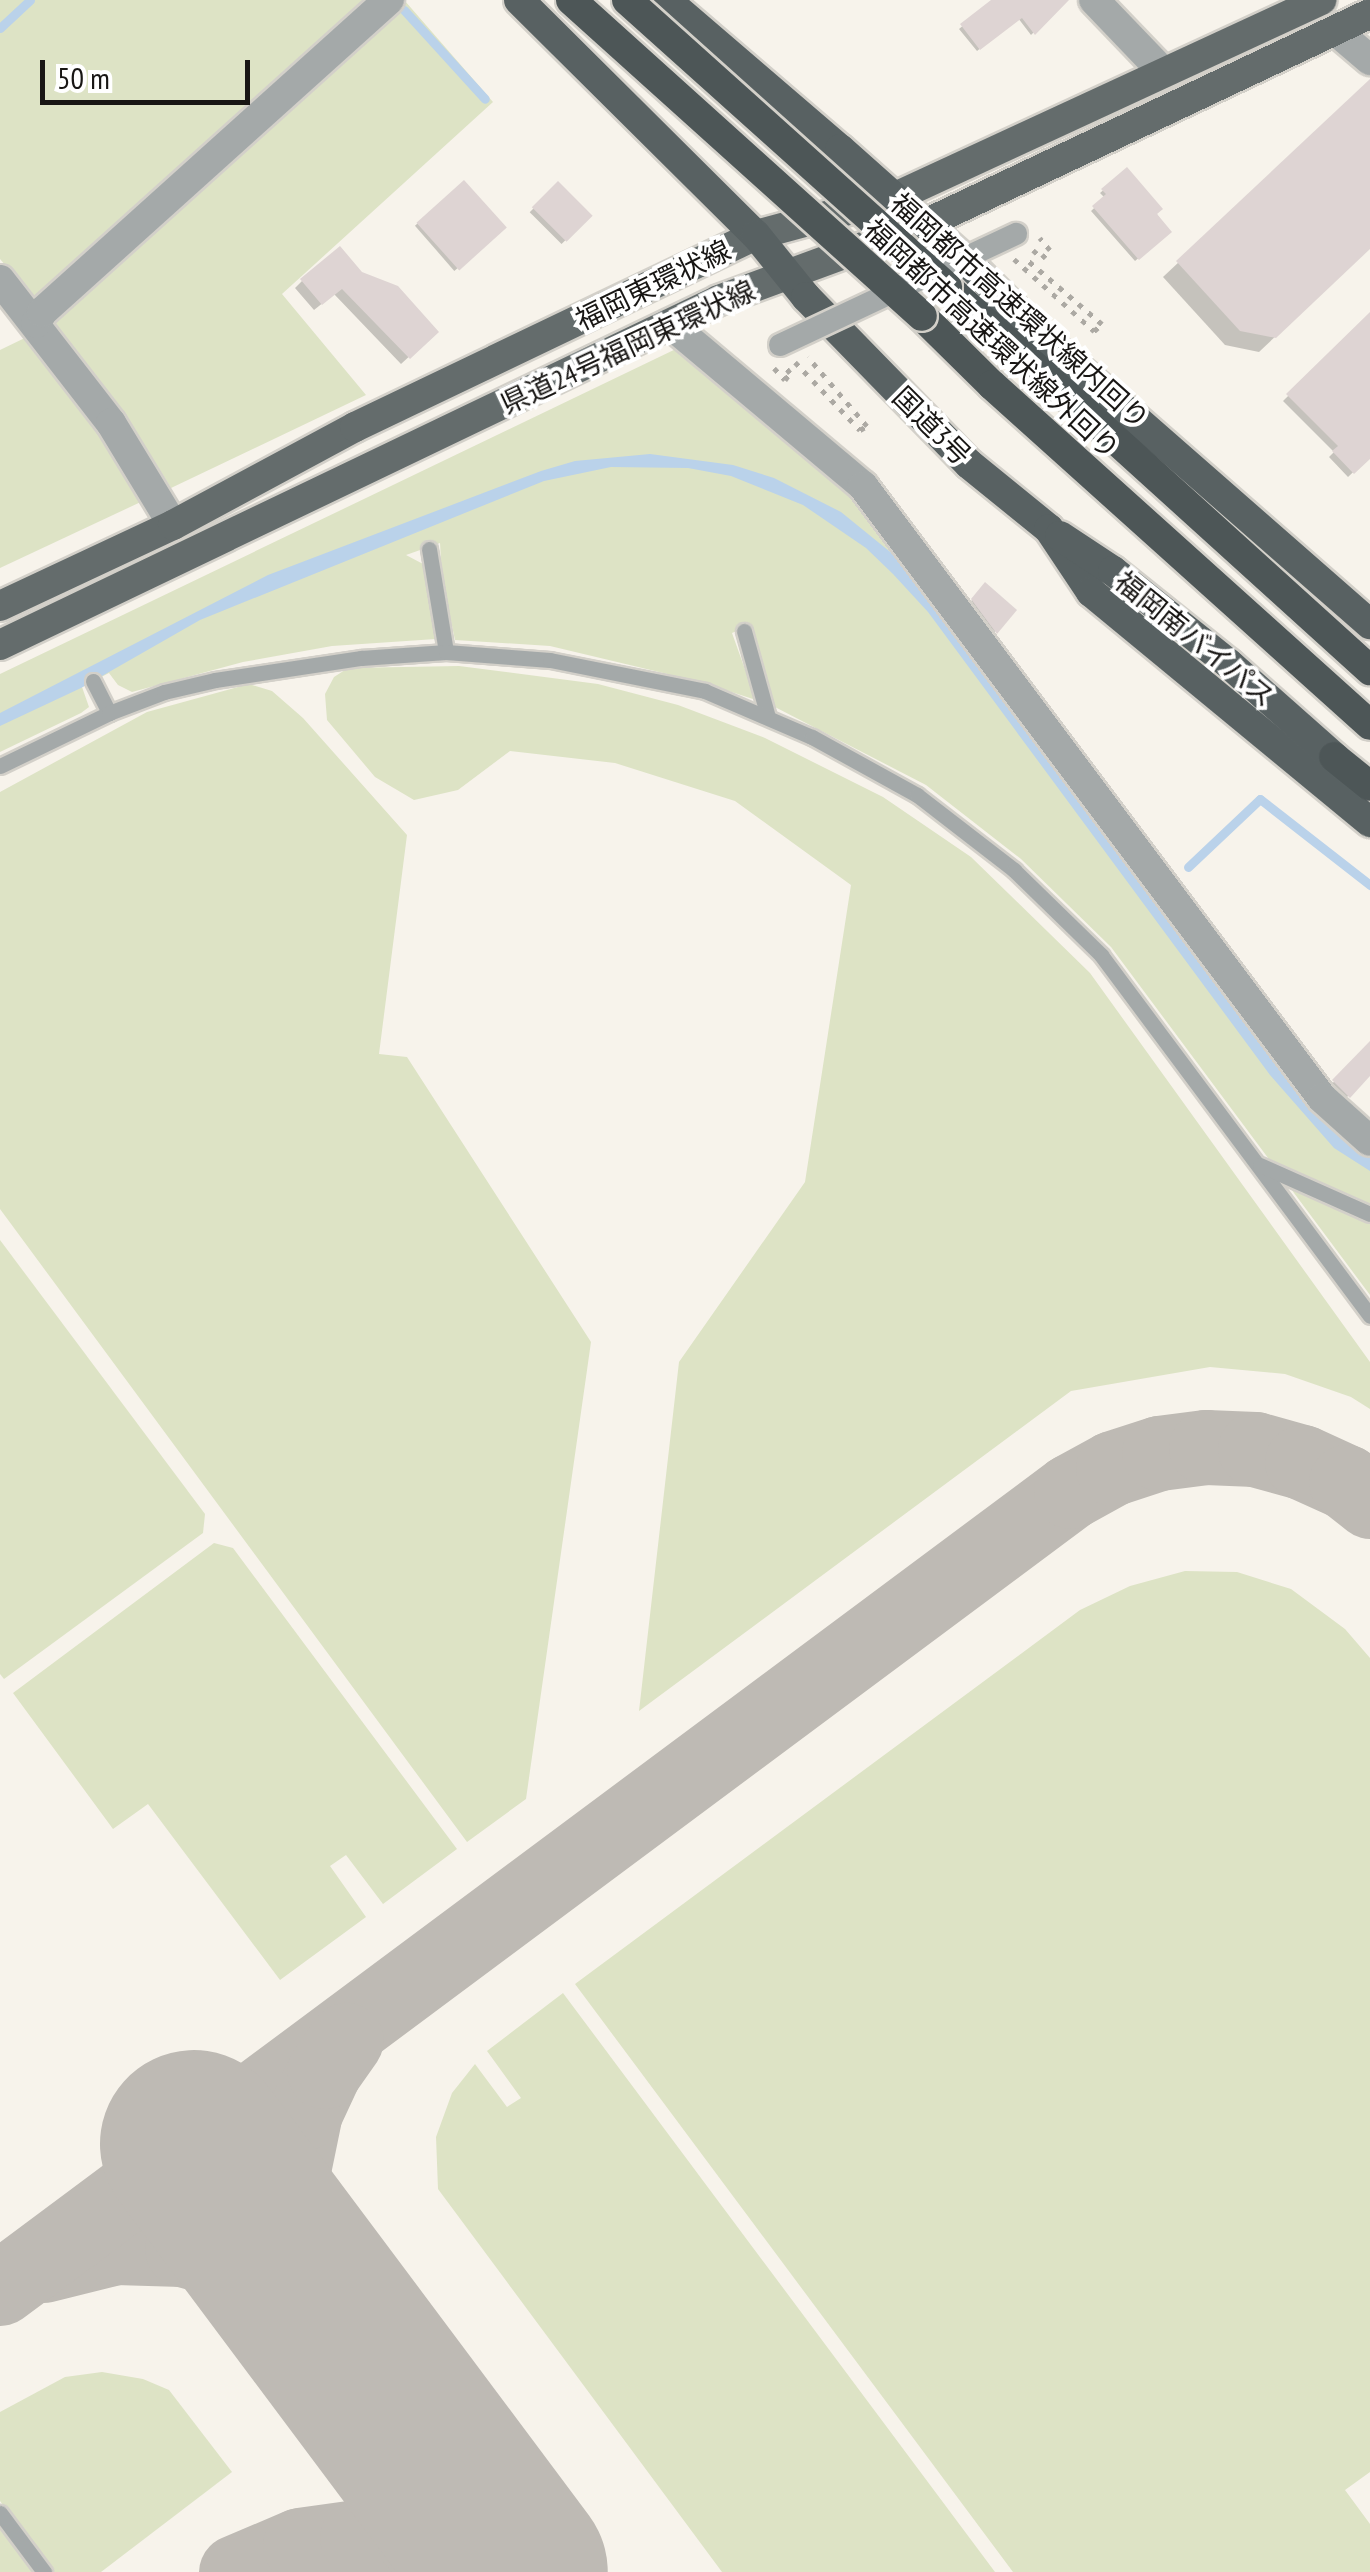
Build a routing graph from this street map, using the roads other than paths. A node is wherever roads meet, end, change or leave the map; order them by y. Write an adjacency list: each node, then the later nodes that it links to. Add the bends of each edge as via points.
1 (389, 0): 18 (street)
2 (519, 0): 14 (highway, 国道3号)
3 (571, 0): 35 (highway, 福岡都市高速環状線外回り, bridge)
4 (626, 0): 31 (highway, 福岡都市高速環状線内回り, bridge)
5 (666, 0): 12 (highway)
6 (1094, 0): 11 (street)
7 (1321, 0): 11 (main road, 福岡東環状線)
8 (1370, 14): 9 (main road, 県道24号福岡東環状線)
9 (1336, 31): 10 (street); 13 (main road, 県道24号福岡東環状線)
10 (1370, 60)
11 (1163, 72): 12 (main road, 福岡東環状線)
12 (893, 198): 13 (highway); 14 (main road, 福岡東環状線)
13 (923, 226): 16 (main road, 県道24号福岡東環状線); 20 (highway)
14 (756, 235): 16 (highway, 国道3号); 22 (main road, 福岡東環状線, via 354,427)
15 (1010, 243): 21 (street, bridge)
16 (789, 276): 19 (main road, 県道24号福岡東環状線); 23 (highway, 国道3号, via 969,464)
17 (0, 280): 18 (street)
18 (36, 323): 22 (street, via 111,423)
19 (670, 324): 28 (main road, 県道24号福岡東環状線); 39 (street, via 864,486 1322,1098)
20 (1042, 337): 26 (highway); 29 (highway, via 1211,509)
21 (790, 346)
22 (174, 525): 25 (main road, 福岡東環状線)
23 (1048, 529): 37 (highway, 福岡南バイパス, via 1171,617); 38 (highway, 国道3号, via 1091,592)
24 (429, 549): 30 (lane)
25 (0, 606)
26 (1370, 624)
27 (744, 630): 34 (lane)
28 (0, 645)
29 (1370, 648)
30 (446, 652): 33 (lane, via 215,680); 34 (lane, via 550,660 686,687)
31 (1370, 670)
32 (93, 681): 33 (lane)
33 (108, 713): 36 (lane)
34 (768, 717): 40 (lane, via 918,795 1014,870 1100,955)
35 (1370, 725)
36 (0, 766)
37 (1370, 786)
38 (1370, 822)
39 (1370, 1141)
40 (1257, 1164): 41 (lane); 42 (lane)
41 (1370, 1214)
42 (1370, 1316)
43 (0, 2513): 44 (lane)
44 (44, 2572)

